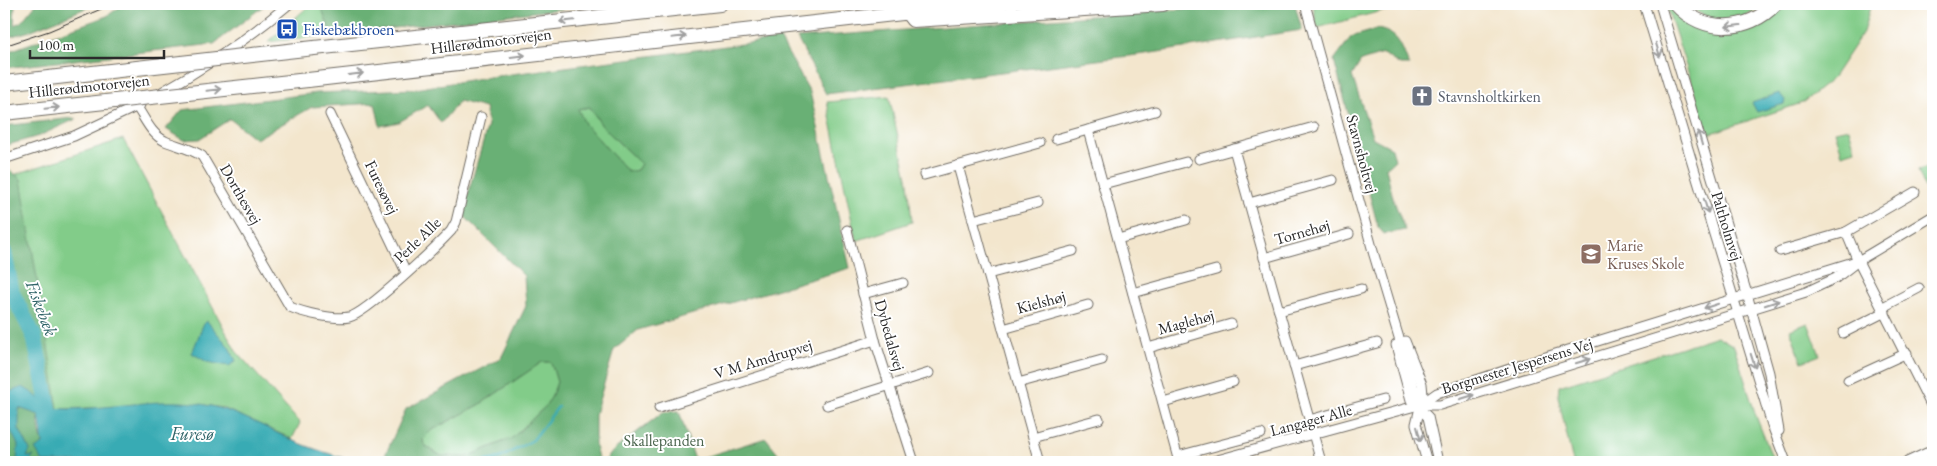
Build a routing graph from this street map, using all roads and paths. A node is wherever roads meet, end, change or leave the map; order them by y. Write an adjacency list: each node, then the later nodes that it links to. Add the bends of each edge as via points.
1 (289, 4): 14 (street, via 213,61)
2 (720, 4): 11 (highway, Hillerødmotorvejen, one-way to 11, bridge)
3 (983, 4): 10 (highway, Hillerødmotorvejen)
4 (1163, 4): 10 (highway, via 913,20)
5 (1305, 4): 59 (street, Stavnsholtvej)
6 (1644, 4): 13 (street, Paltholmvej, one-way to 13)
7 (1660, 4): 12 (street, Paltholmvej)
8 (1676, 4): 9 (highway, one-way to 8, via 1752,21 1726,27 1699,21)
9 (1775, 4)
10 (907, 12): 16 (highway, Hillerødmotorvejen, one-way to 10, bridge)
11 (4, 83)
12 (1688, 94): 13 (street); 53 (street, Paltholmvej, one-way to 12)
13 (1673, 98): 54 (street, Paltholmvej, one-way to 54)
14 (137, 107): 24 (street, via 66,139); 60 (street, Dorthesvej, via 153,132 202,156 290,307)
15 (1155, 111): 20 (street)
16 (4, 113)
17 (330, 114): 46 (street, Furesøvej)
18 (481, 117): 46 (street, Perle Alle, via 456,222 446,237)
19 (1314, 127): 23 (street)
20 (1088, 130): 21 (street); 30 (street, Maglehøj)
21 (1056, 139)
22 (1040, 143): 27 (street)
23 (1234, 149): 25 (street); 33 (street, Tornehøj)
24 (4, 158)
25 (1198, 159)
26 (1186, 162): 30 (street)
27 (958, 166): 28 (street); 35 (street, Kielshøj)
28 (924, 175)
29 (1333, 180): 33 (street)
30 (1103, 184): 40 (street, Maglehøj)
31 (1915, 192): 38 (street)
32 (1038, 203): 35 (street)
33 (1249, 203): 43 (street, Tornehøj)
34 (1933, 216): 44 (street, Borgmester Jespersens Vej)
35 (974, 220): 47 (street, Kielshøj)
36 (1186, 220): 40 (street)
37 (847, 230): 52 (street, Dybedalsvej)
38 (1846, 232): 42 (street); 44 (street)
39 (1349, 234): 43 (street, Tornehøj)
40 (1118, 238): 51 (street, Maglehøj)
41 (1073, 251): 47 (street)
42 (1780, 251)
43 (1264, 258): 58 (street, Tornehøj)
44 (1858, 261): 53 (street, Borgmester Jespersens Vej); 56 (street); 57 (street, Borgmester Jespersens Vej, one-way to 44, via 1806,292 1836,278)
45 (1216, 270): 51 (street)
46 (406, 272): 60 (street, Perle Alle, via 357,314 348,317)
47 (988, 274): 63 (street, Kielshøj)
48 (903, 283): 52 (street, Dybedalsvej)
49 (1919, 288): 56 (street)
50 (1361, 289): 58 (street)
51 (1133, 293): 67 (street, Maglehøj)
52 (863, 294): 65 (street, Dybedalsvej)
53 (1747, 294): 54 (street, Borgmester Jespersens Vej); 57 (street, Paltholmvej)
54 (1734, 299): 61 (street, Paltholmvej); 80 (street, Borgmester Jespersens Vej, one-way to 80, via 1437,393)
55 (1088, 305): 63 (street, Kielshøj)
56 (1884, 309): 64 (street); 68 (street)
57 (1752, 310): 61 (street, Borgmester Jespersens Vej); 90 (street, Paltholmvej, via 1769,373)
58 (1279, 311): 70 (street, Tornehøj)
59 (1392, 311): 80 (street, Stavnsholtvej, via 1422,384 1423,395); 80 (street, Stavnsholtvej, via 1397,350 1407,388 1411,400)
60 (304, 313)
61 (1739, 314): 80 (street, Borgmester Jespersens Vej, one-way to 61, via 1440,405); 90 (street, Paltholmvej, one-way to 90)
62 (1232, 324): 67 (street, Maglehøj)
63 (1003, 329): 74 (street, Kielshøj)
64 (1843, 333)
65 (875, 340): 75 (street, Dybedalsvej); 81 (street, V M Amdrupvej)
66 (1377, 344): 70 (street)
67 (1148, 348): 78 (street, Maglehøj)
68 (1907, 353): 72 (street); 76 (street)
69 (1102, 360): 74 (street)
70 (1294, 366): 84 (street, Tornehøj)
71 (929, 373): 75 (street, Dybedalsvej)
72 (1848, 380)
73 (1233, 382): 78 (street)
74 (1018, 383): 87 (street, Kielshøj)
75 (888, 385): 79 (street, Dybedalsvej); 91 (street, Dybedalsvej)
76 (1930, 391): 82 (street)
77 (1383, 400): 84 (street)
78 (1163, 402): 89 (street, Maglehøj)
79 (827, 405)
80 (1419, 405): 86 (street, Langager Alle); 95 (street, Stavnsholtvej, one-way to 95, via 1416,424); 96 (street, Stavnsholtvej, via 1428,416)
81 (659, 408)
82 (1933, 409)
83 (1099, 419): 87 (street)
84 (1309, 420): 86 (street, Tornehøj)
85 (1261, 434): 89 (street, Maglehøj)
86 (1313, 435): 93 (street, Langager Alle); 94 (street, Tornehøj)
87 (1033, 437): 92 (street, Kielshøj)
88 (1933, 450): 97 (street)
89 (1178, 459)
90 (1785, 459)
91 (914, 462)
92 (1040, 462)
93 (1210, 462)
94 (1321, 462)
95 (1427, 462)
96 (1438, 462)
97 (1907, 462)

